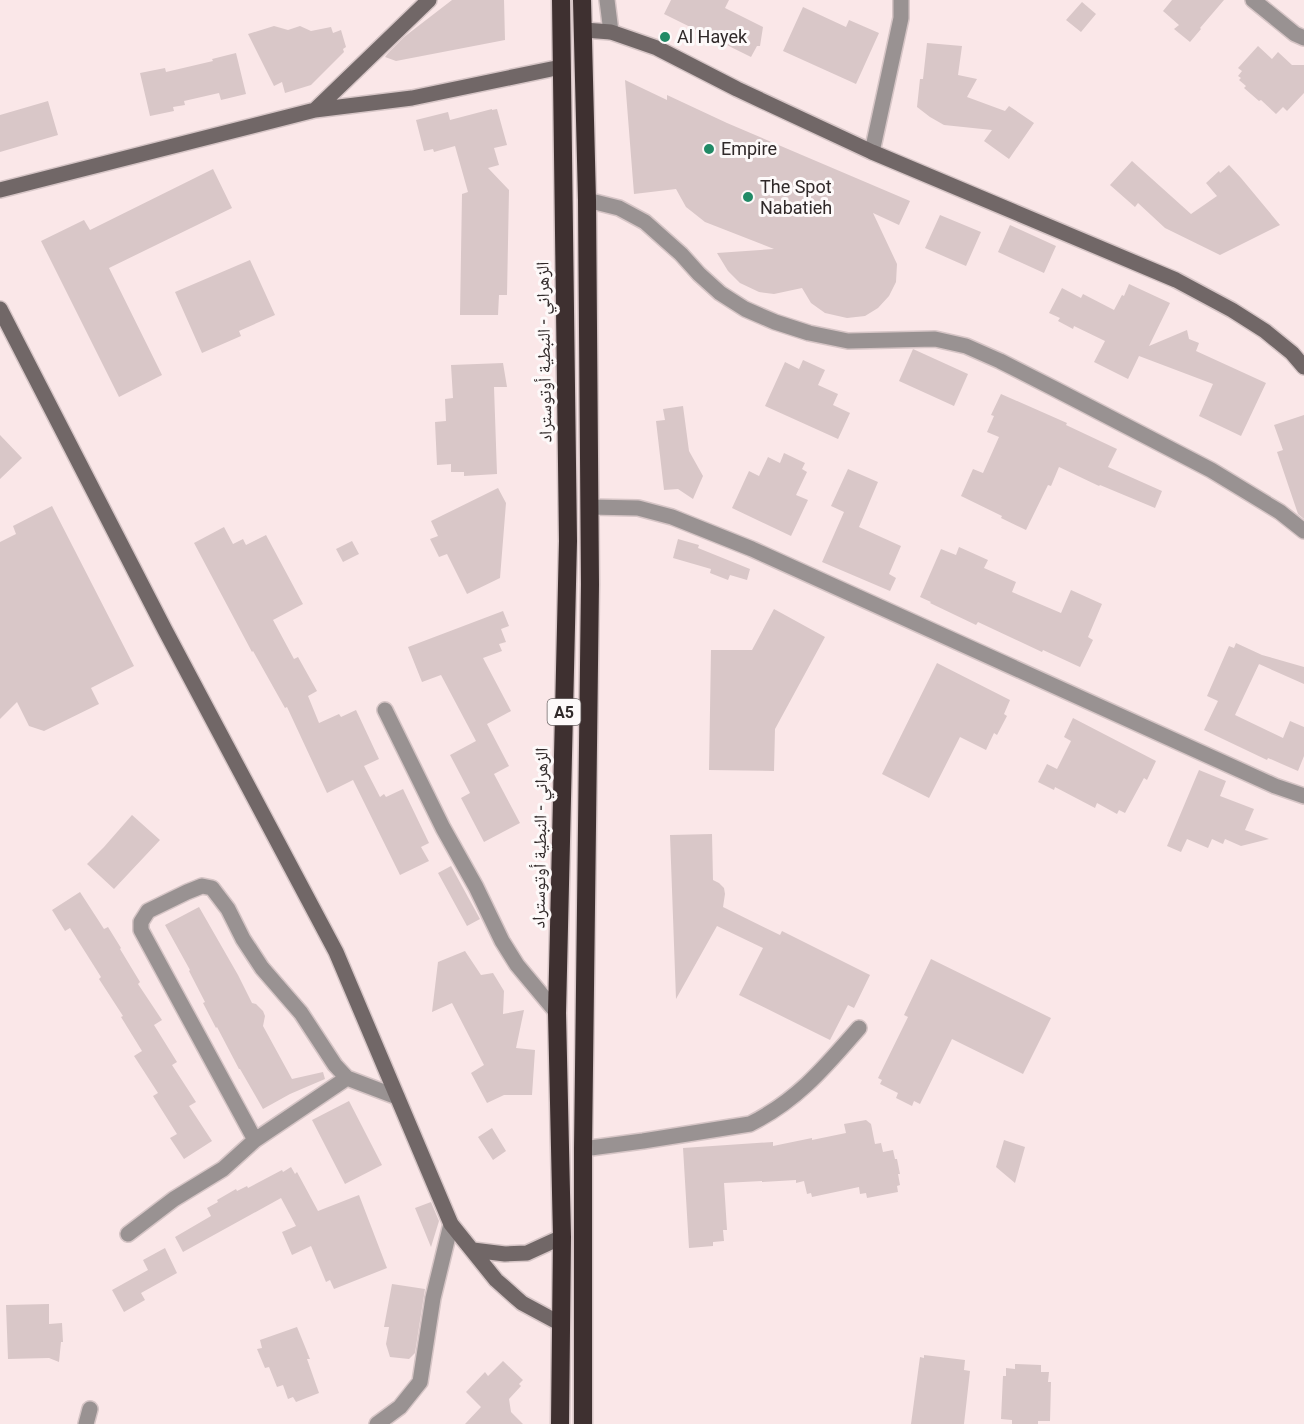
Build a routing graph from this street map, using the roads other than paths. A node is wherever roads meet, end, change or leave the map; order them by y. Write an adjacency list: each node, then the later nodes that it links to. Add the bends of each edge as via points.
1 (429, 0): 11 (street)
2 (561, 0): 10 (highway, الزهراني - النبطية أوتوستراد / A5)
3 (582, 0): 7 (highway, A5)
4 (608, 0): 8 (street)
5 (901, 0): 12 (street, via 901,18)
6 (1253, 0): 9 (street)
7 (584, 30): 8 (street); 14 (highway, A5)
8 (611, 32): 12 (street, via 657,48)
9 (1304, 38)
10 (561, 67): 11 (street, via 412,98); 21 (highway, الزهراني - النبطية أوتوستراد / A5, via 568,541)
11 (315, 110): 13 (street)
12 (872, 152): 16 (street, via 1176,280 1265,331)
13 (1, 190)
14 (587, 200): 17 (highway, A5); 18 (street, via 619,208 645,222 720,294 745,309 775,322 848,341 936,339 966,346 1211,470 1281,512)
15 (0, 309): 24 (street, via 336,952)
16 (1304, 368)
17 (589, 507): 20 (street, via 638,508 672,517 752,549); 26 (highway, A5)
18 (1304, 531)
19 (385, 710): 21 (street, via 502,941)
20 (1304, 796)
21 (557, 1013): 29 (highway, الزهراني - النبطية أوتوستراد / A5)
22 (860, 1028): 26 (street, via 815,1078 750,1124)
23 (347, 1078): 24 (street); 25 (street); 25 (street, via 301,1013 262,968 212,888 201,886 148,911 141,930)
24 (398, 1097): 27 (street)
25 (255, 1140): 28 (street, via 224,1169 174,1199)
26 (583, 1149): 34 (highway, A5)
27 (451, 1224): 30 (street); 32 (street, via 433,1298 420,1382 400,1407)
28 (128, 1234)
29 (562, 1237): 30 (street, via 527,1253); 31 (highway, الزهراني - النبطية أوتوستراد / A5)
30 (473, 1250): 31 (street, via 496,1280 522,1303)
31 (561, 1324): 33 (highway, الزهراني - النبطية أوتوستراد / A5)
32 (377, 1424)
33 (560, 1424)
34 (584, 1424)

